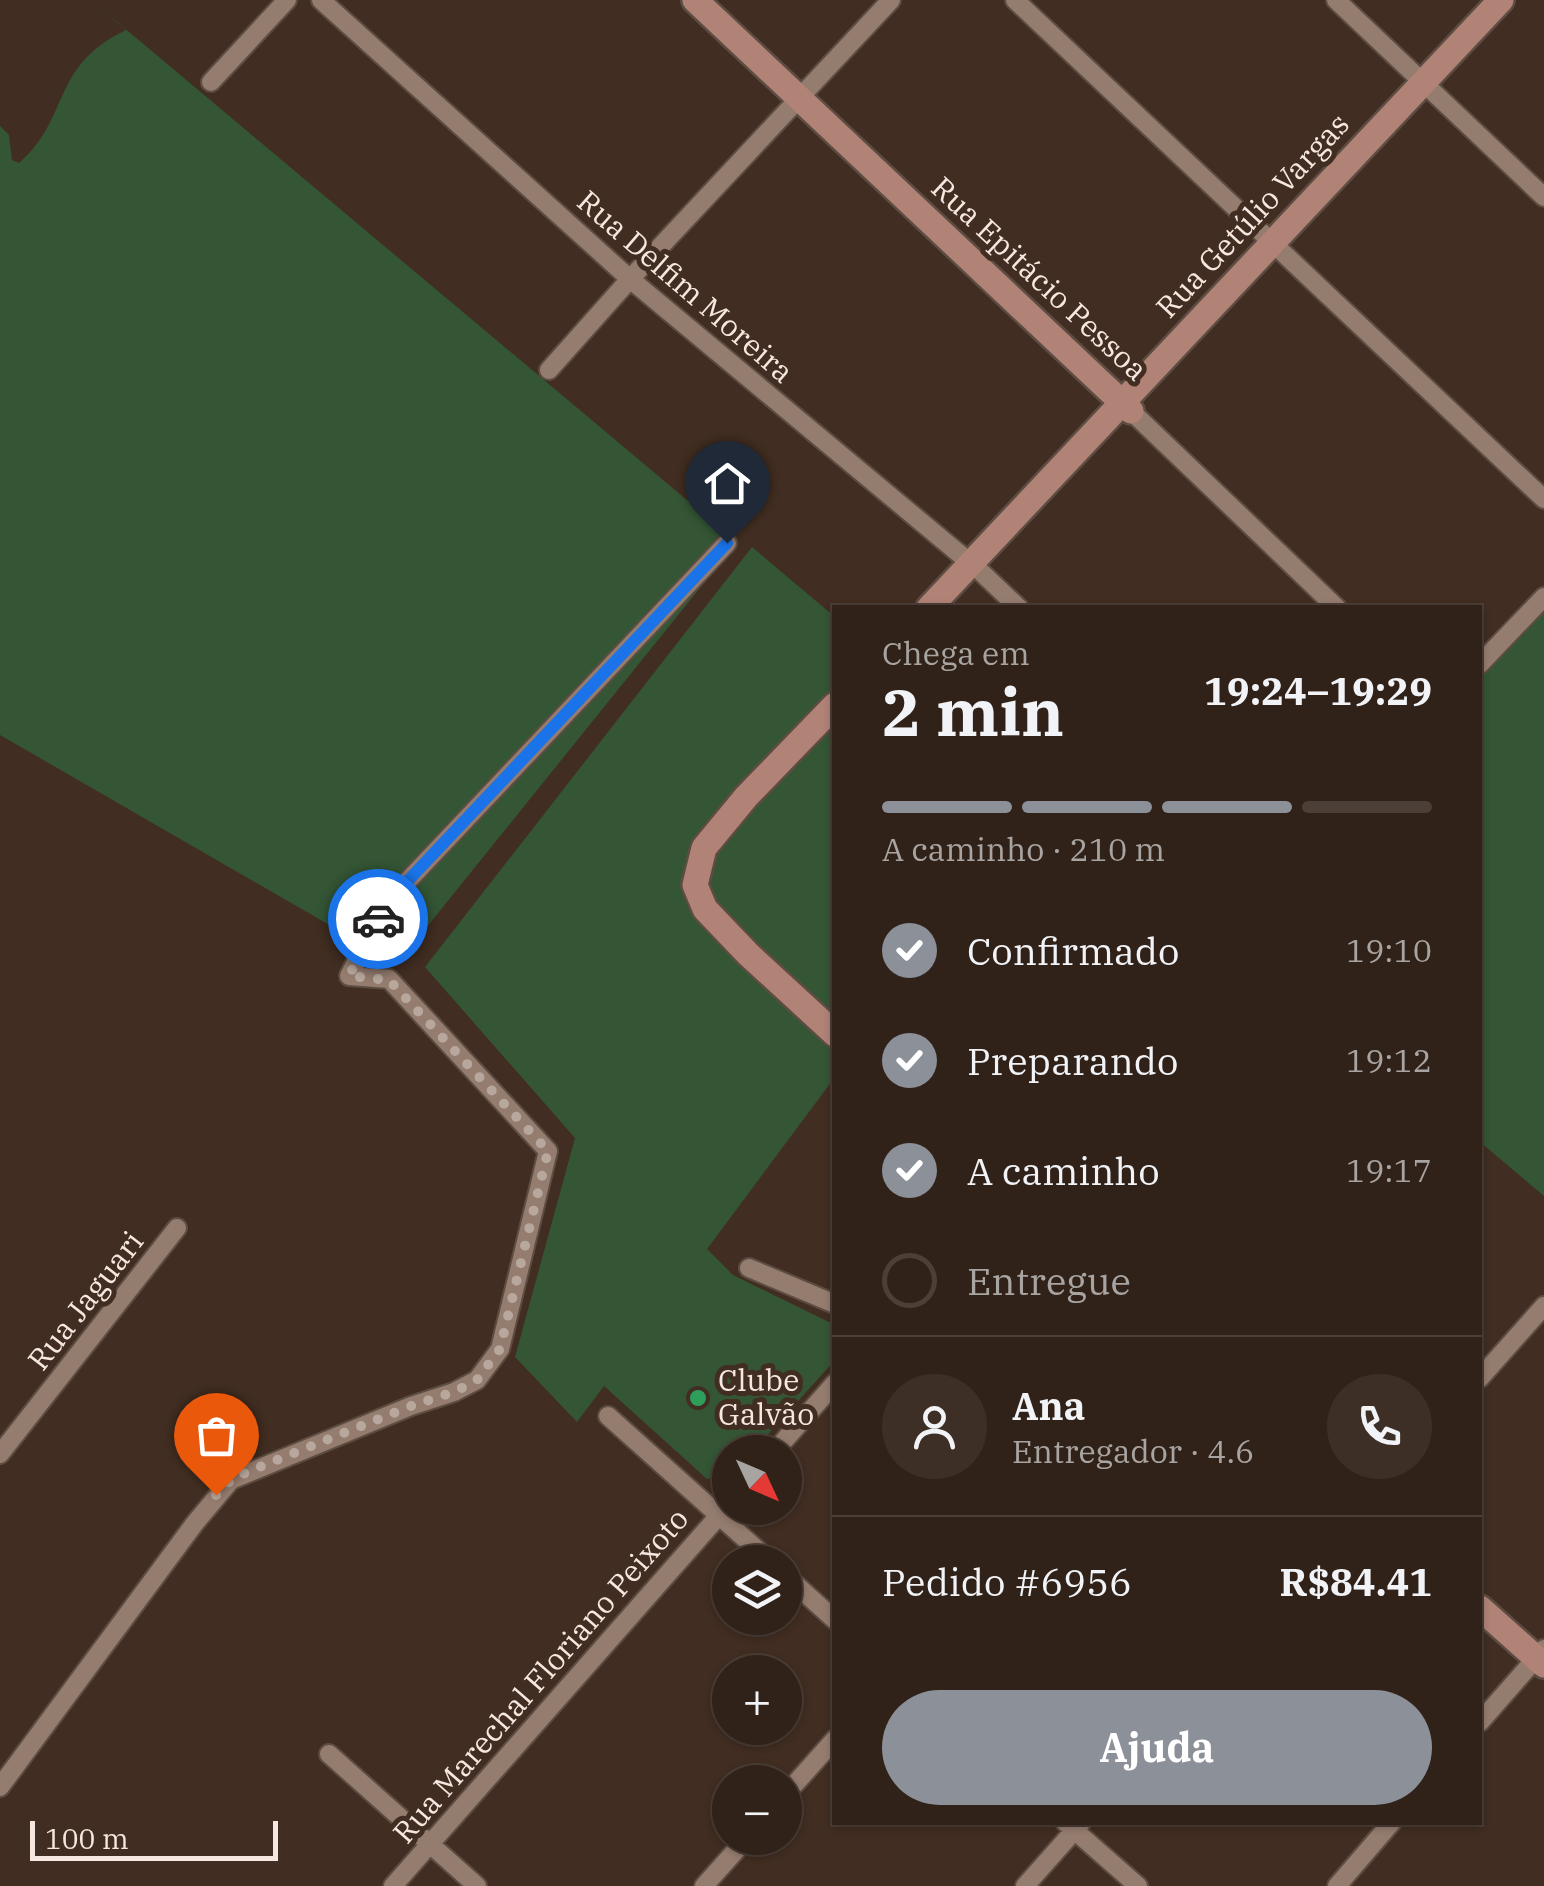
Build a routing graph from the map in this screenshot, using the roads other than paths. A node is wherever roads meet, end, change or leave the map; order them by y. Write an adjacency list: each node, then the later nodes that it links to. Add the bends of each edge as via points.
1 (286, 0): 8 (street)
2 (321, 0): 13 (street, Rua Delfim Moreira)
3 (695, 0): 10 (street, Rua Epitácio Pessoa)
4 (891, 0): 10 (street)
5 (1015, 0): 12 (street)
6 (1336, 0): 9 (street)
7 (1501, 0): 9 (street, Rua Getúlio Vargas)
8 (212, 82)
9 (1423, 83): 11 (street); 12 (street, Rua Getúlio Vargas)
10 (800, 98): 13 (street); 15 (street, Rua Epitácio Pessoa)
11 (1544, 196)
12 (1272, 244): 15 (street, Rua Getúlio Vargas); 16 (street)
13 (630, 278): 14 (street); 18 (street, Rua Delfim Moreira)
14 (549, 370)
15 (1127, 407): 18 (street, Rua Getúlio Vargas); 22 (street, Rua Epitácio Pessoa)
16 (1544, 499)
17 (727, 543): 47 (street, via 384,906 349,976 389,980 548,1151 500,1349 477,1380 454,1392 231,1480)
18 (970, 565): 20 (street, Rua Getúlio Vargas); 21 (street, Rua Delfim Moreira)
19 (1544, 597): 23 (street)
20 (932, 605)
21 (1017, 605)
22 (1334, 605)
23 (1482, 662)
24 (832, 708): 25 (street, via 704,848 695,885 726,932)
25 (832, 1031)
26 (177, 1228): 34 (street, Rua Jaguari)
27 (749, 1268): 28 (street)
28 (832, 1303)
29 (1544, 1306): 30 (street)
30 (1482, 1376)
31 (832, 1386): 33 (street)
32 (608, 1416): 35 (street)
33 (789, 1435)
34 (0, 1454)
35 (712, 1499)
36 (712, 1523): 50 (street, Rua Marechal Floriano Peixoto)
37 (738, 1525): 38 (street)
38 (756, 1545)
39 (802, 1590): 41 (street)
40 (1482, 1610): 42 (street)
41 (832, 1617)
42 (1541, 1657): 43 (street)
43 (1482, 1720)
44 (832, 1742): 46 (street)
45 (329, 1754): 50 (street)
46 (802, 1776)
47 (0, 1787)
48 (1073, 1825): 55 (street); 56 (street)
49 (1389, 1825): 57 (street)
50 (430, 1844): 52 (street, Rua Marechal Floriano Peixoto); 53 (street)
51 (732, 1855): 54 (street)
52 (393, 1886)
53 (477, 1886)
54 (704, 1886)
55 (1024, 1886)
56 (1138, 1886)
57 (1337, 1886)

